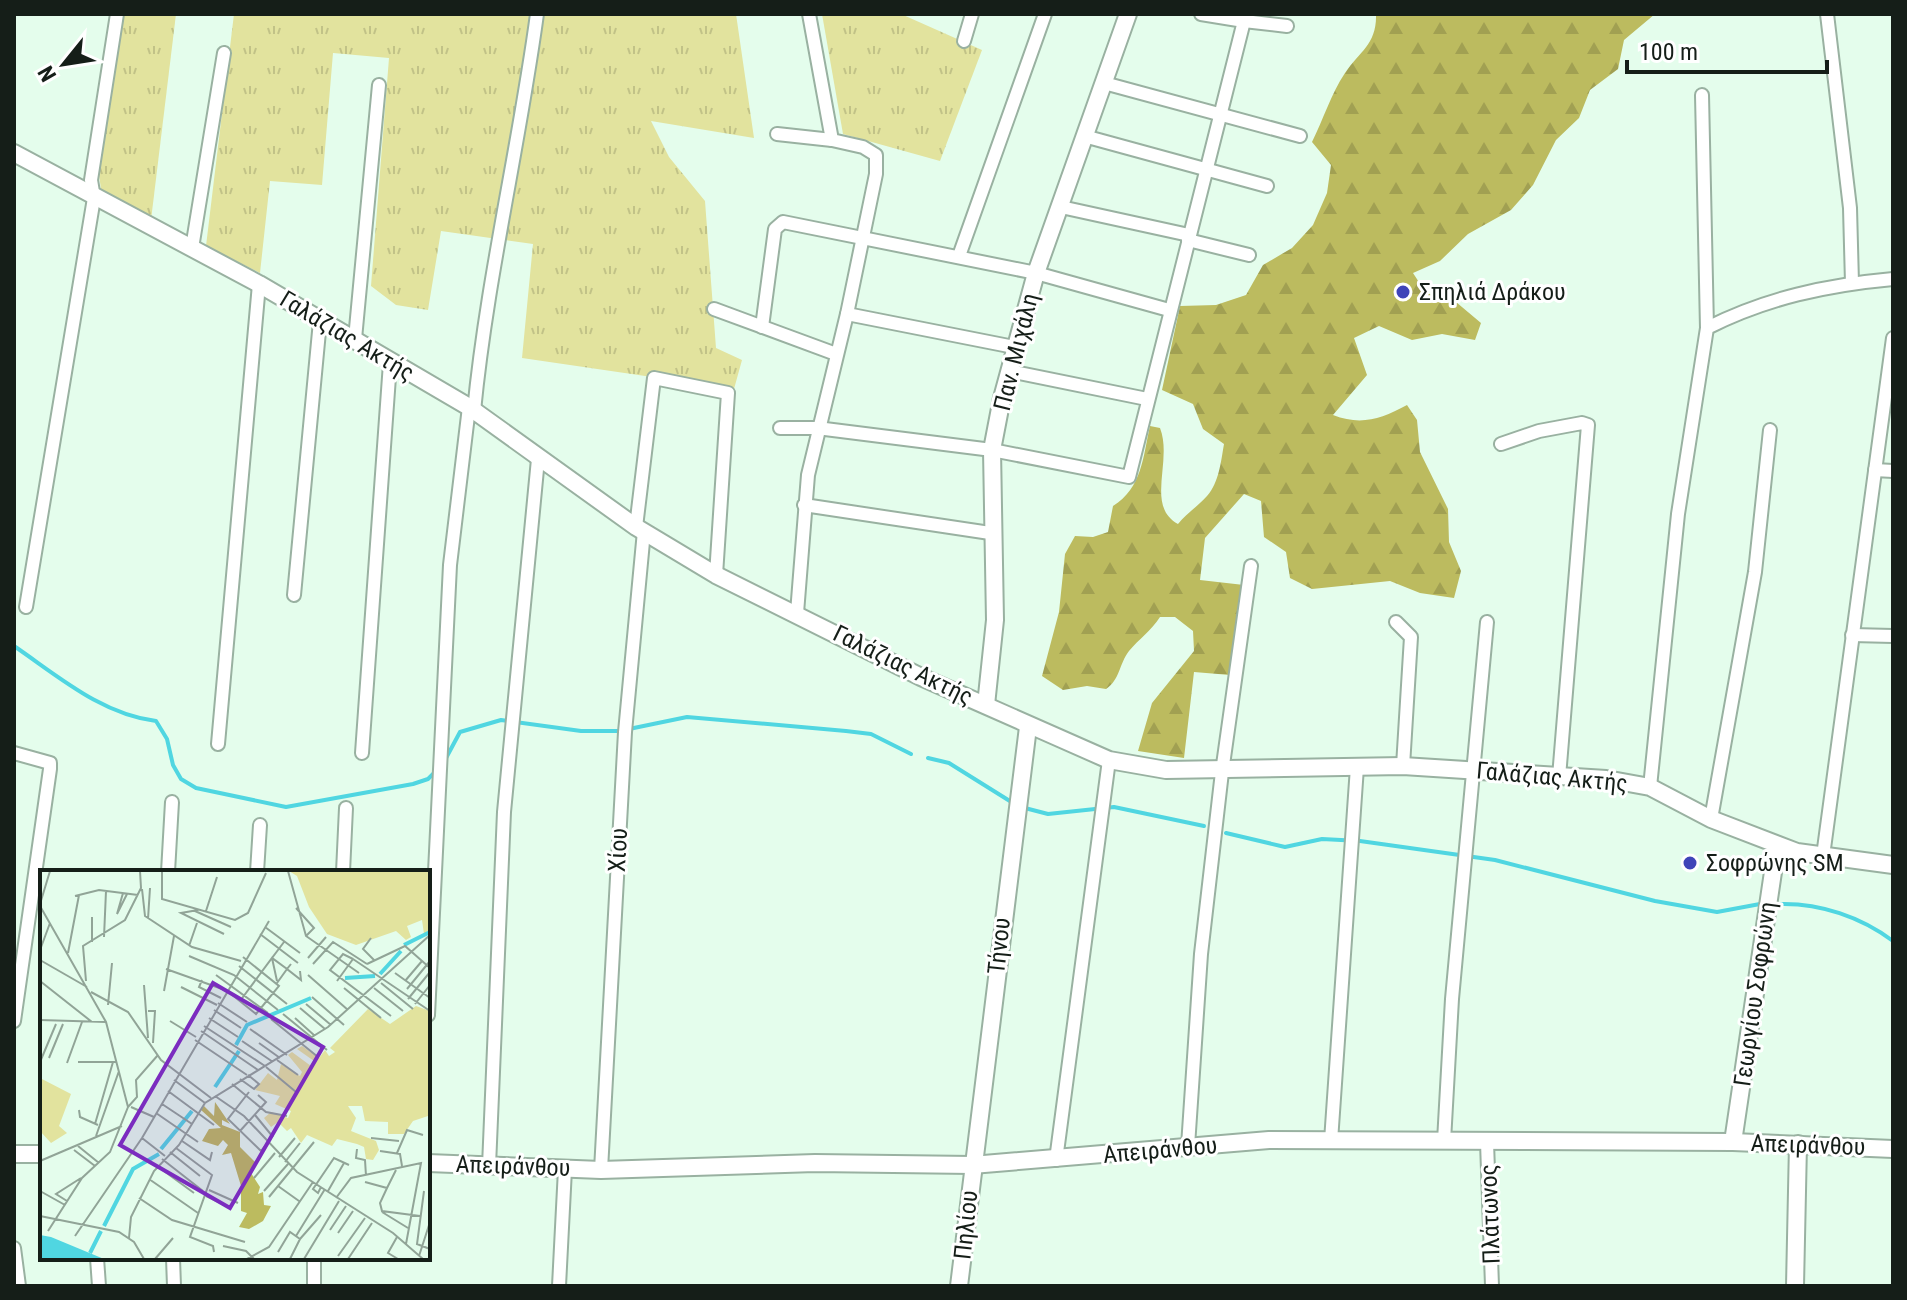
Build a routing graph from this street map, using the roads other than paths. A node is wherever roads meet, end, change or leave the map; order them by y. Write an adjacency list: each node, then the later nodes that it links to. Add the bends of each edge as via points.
1 (117, 14): 24 (street, via 91,180)
2 (537, 14): 48 (street)
3 (809, 14): 20 (street)
4 (972, 14): 11 (street)
5 (1045, 14): 30 (street)
6 (1128, 14): 13 (street, Παν. Μιχάλη)
7 (1201, 14): 9 (street)
8 (1827, 14): 33 (street, via 1843,134)
9 (1244, 21): 10 (street); 16 (street)
10 (1287, 26)
11 (964, 41)
12 (224, 53): 28 (street)
13 (1104, 83): 16 (street); 18 (street, Παν. Μιχάλη)
14 (379, 85): 42 (street)
15 (1702, 95): 40 (street)
16 (1220, 115): 19 (street); 22 (street)
17 (777, 134): 20 (street)
18 (1084, 136): 22 (street); 25 (street, Παν. Μιχάλη)
19 (1300, 136)
20 (832, 140): 26 (street, via 876,155)
21 (14, 153): 24 (street, Γαλάζιας Ακτής)
22 (1207, 172): 23 (street); 27 (street)
23 (1267, 186)
24 (94, 198): 28 (street, Γαλάζιας Ακτής); 63 (street)
25 (1061, 207): 27 (street); 31 (street, Παν. Μιχάλη)
26 (862, 237): 30 (street); 37 (street); 39 (street, via 777,223)
27 (1188, 237): 29 (street); 36 (street)
28 (192, 248): 34 (street, Γαλάζιας Ακτής)
29 (1249, 255)
30 (959, 256): 31 (street)
31 (1036, 273): 36 (street); 43 (street, Παν. Μιχάλη)
32 (1893, 279): 33 (street)
33 (1852, 283): 40 (street, via 1757,305)
34 (259, 284): 38 (street, Γαλάζιας Ακτής); 71 (street)
35 (714, 309): 39 (street)
36 (1169, 310): 47 (street)
37 (847, 314): 43 (street); 44 (street)
38 (320, 321): 42 (street, Γαλάζιας Ακτής); 62 (street)
39 (762, 327): 44 (street)
40 (1707, 328): 80 (street, via 1678,514)
41 (1893, 338): 55 (street)
42 (355, 339): 45 (street, Γαλάζιας Ακτής)
43 (1014, 347): 46 (street, Παν. Μιχάλη)
44 (836, 354): 50 (street)
45 (390, 363): 48 (street, Γαλάζιας Ακτής); 73 (street)
46 (1009, 371): 47 (street); 53 (street, Παν. Μιχάλη)
47 (1147, 399): 53 (street, via 1129,477)
48 (472, 409): 54 (street, Γαλάζιας Ακτής); 92 (street, via 450,565)
49 (780, 428): 50 (street)
50 (817, 428): 53 (street); 57 (street)
51 (1770, 430): 83 (street, via 1755,572)
52 (1501, 444): 79 (street, via 1539,431 1588,425)
53 (992, 450): 59 (street, Παν. Μιχάλη)
54 (538, 459): 58 (street, Γαλάζιας Ακτής); 106 (street, via 504,812)
55 (1875, 470): 56 (street); 67 (street)
56 (1893, 471)
57 (804, 505): 59 (street); 64 (street)
58 (640, 529): 61 (street, Γαλάζιας Ακτής); 61 (street, Χίου, via 654,378 728,393); 108 (street, Χίου)
59 (990, 533): 69 (street, Παν. Μιχάλη, via 995,620)
60 (1251, 566): 78 (street)
61 (716, 575): 64 (street, Γαλάζιας Ακτής)
62 (294, 595)
63 (26, 607)
64 (797, 613): 69 (street, Γαλάζιας Ακτής)
65 (1396, 622): 75 (street, via 1411,637)
66 (1487, 622): 77 (street)
67 (1852, 635): 68 (street); 86 (street)
68 (1893, 636)
69 (986, 705): 70 (street, Γαλάζιας Ακτής)
70 (1028, 727): 74 (street, Γαλάζιας Ακτής); 105 (street, Τήνου, via 979,1144)
71 (218, 744)
72 (14, 753): 91 (street, via 50,763)
73 (362, 753)
74 (1109, 760): 78 (street, Γαλάζιας Ακτής); 103 (street)
75 (1403, 766): 76 (street, Γαλάζιας Ακτής); 77 (street, Γαλάζιας Ακτής)
76 (1357, 767): 78 (street, Γαλάζιας Ακτής); 94 (street)
77 (1475, 770): 79 (street, Γαλάζιας Ακτής); 95 (street)
78 (1222, 772): 99 (street, via 1201,954)
79 (1559, 777): 80 (street, Γαλάζιας Ακτής)
80 (1650, 787): 83 (street, Γαλάζιας Ακτής)
81 (172, 802): 88 (street)
82 (346, 808): 90 (street)
83 (1711, 819): 85 (street, Γαλάζιας Ακτής)
84 (260, 825): 89 (street)
85 (1777, 845): 86 (street, Γαλάζιας Ακτής); 97 (street, Γεωργίου Σοφρώνη)
86 (1823, 856): 87 (street, Γαλάζιας Ακτής)
87 (1893, 865)
88 (168, 870)
89 (257, 870)
90 (343, 870)
91 (18, 964): 93 (street)
92 (430, 974)
93 (14, 1021)
94 (1331, 1141): 95 (street, Απειράνθου); 99 (street, Απειράνθου)
95 (1444, 1141): 96 (street, Απειράνθου)
96 (1487, 1142): 97 (street, Απειράνθου); 119 (street, Πλάτωνος)
97 (1733, 1142): 98 (street, Απειράνθου)
98 (1798, 1144): 100 (street, Απειράνθου); 120 (street)
99 (1188, 1146): 103 (street, Απειράνθου)
100 (1893, 1149)
101 (14, 1154): 102 (street)
102 (40, 1154)
103 (1056, 1160): 105 (street, Απειράνθου)
104 (430, 1163): 106 (street, Απειράνθου)
105 (972, 1165): 108 (street, Απειράνθου, via 815,1163); 118 (street, Πηλίου)
106 (489, 1166): 107 (street, Απειράνθου)
107 (565, 1169): 108 (street, Απειράνθου); 117 (street)
108 (601, 1170)
109 (14, 1248): 113 (street)
110 (97, 1260): 114 (street)
111 (173, 1260): 115 (street)
112 (314, 1260): 116 (street)
113 (19, 1286)
114 (99, 1286)
115 (174, 1286)
116 (314, 1286)
117 (559, 1286)
118 (959, 1286)
119 (1492, 1286)
120 (1795, 1286)

